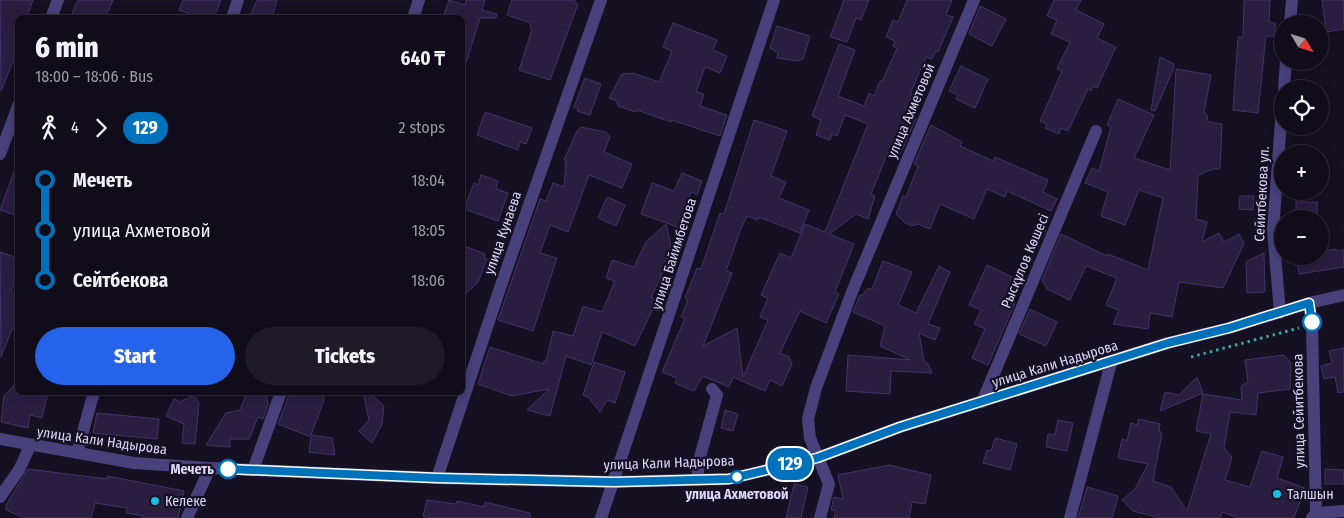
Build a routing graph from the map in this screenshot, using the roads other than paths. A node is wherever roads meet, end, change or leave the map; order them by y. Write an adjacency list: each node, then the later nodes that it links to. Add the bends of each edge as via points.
1 (58, 0): 8 (street)
2 (238, 0): 9 (street)
3 (419, 0): 10 (street)
4 (601, 0): 21 (street, улица Кунаева)
5 (774, 0): 34 (street, улица Байимбетова)
6 (974, 0): 29 (street, улица Ахметовой, via 852,292 816,388 808,419)
7 (1292, 0): 11 (street)
8 (52, 15)
9 (233, 15)
10 (414, 15)
11 (1291, 15)
12 (15, 114): 15 (street)
13 (1096, 131): 25 (street, Рысқұлов Көшесі)
14 (1280, 135): 18 (street, Сейитбекова ул., via 1273,230)
15 (0, 154)
16 (1344, 295): 17 (street, улица Кали Надырова)
17 (1309, 303): 18 (street, улица Кали Надырова); 37 (street, улица Сейитбекова)
18 (1280, 313): 19 (street, улица Кали Надырова, via 1168,343)
19 (1111, 363): 25 (street, улица Кали Надырова); 41 (street)
20 (712, 389): 33 (street, via 717,395)
21 (465, 394)
22 (93, 395): 28 (street)
23 (279, 395): 31 (street)
24 (465, 395): 32 (street, улица Кунаева)
25 (982, 402): 29 (street, улица Кали Надырова, via 900,427)
26 (0, 439): 27 (street, улица Кали Надырова)
27 (30, 446): 28 (street, улица Кали Надырова); 35 (street, via 19,470)
28 (77, 453): 30 (street, улица Кали Надырова, via 134,463)
29 (817, 458): 33 (street, улица Кали Надырова, via 729,479); 40 (street, улица Ахметовой, via 829,484)
30 (210, 468): 31 (street, улица Кали Надырова); 38 (street)
31 (253, 470): 32 (street, улица Кали Надырова)
32 (437, 478): 34 (street, улица Кали Надырова)
33 (697, 480): 34 (street, улица Кали Надырова)
34 (614, 482): 39 (street, улица Байимбетова)
35 (0, 497)
36 (1344, 511): 37 (street)
37 (1314, 515)
38 (187, 518)
39 (601, 518)
40 (820, 518)
41 (1070, 518)

